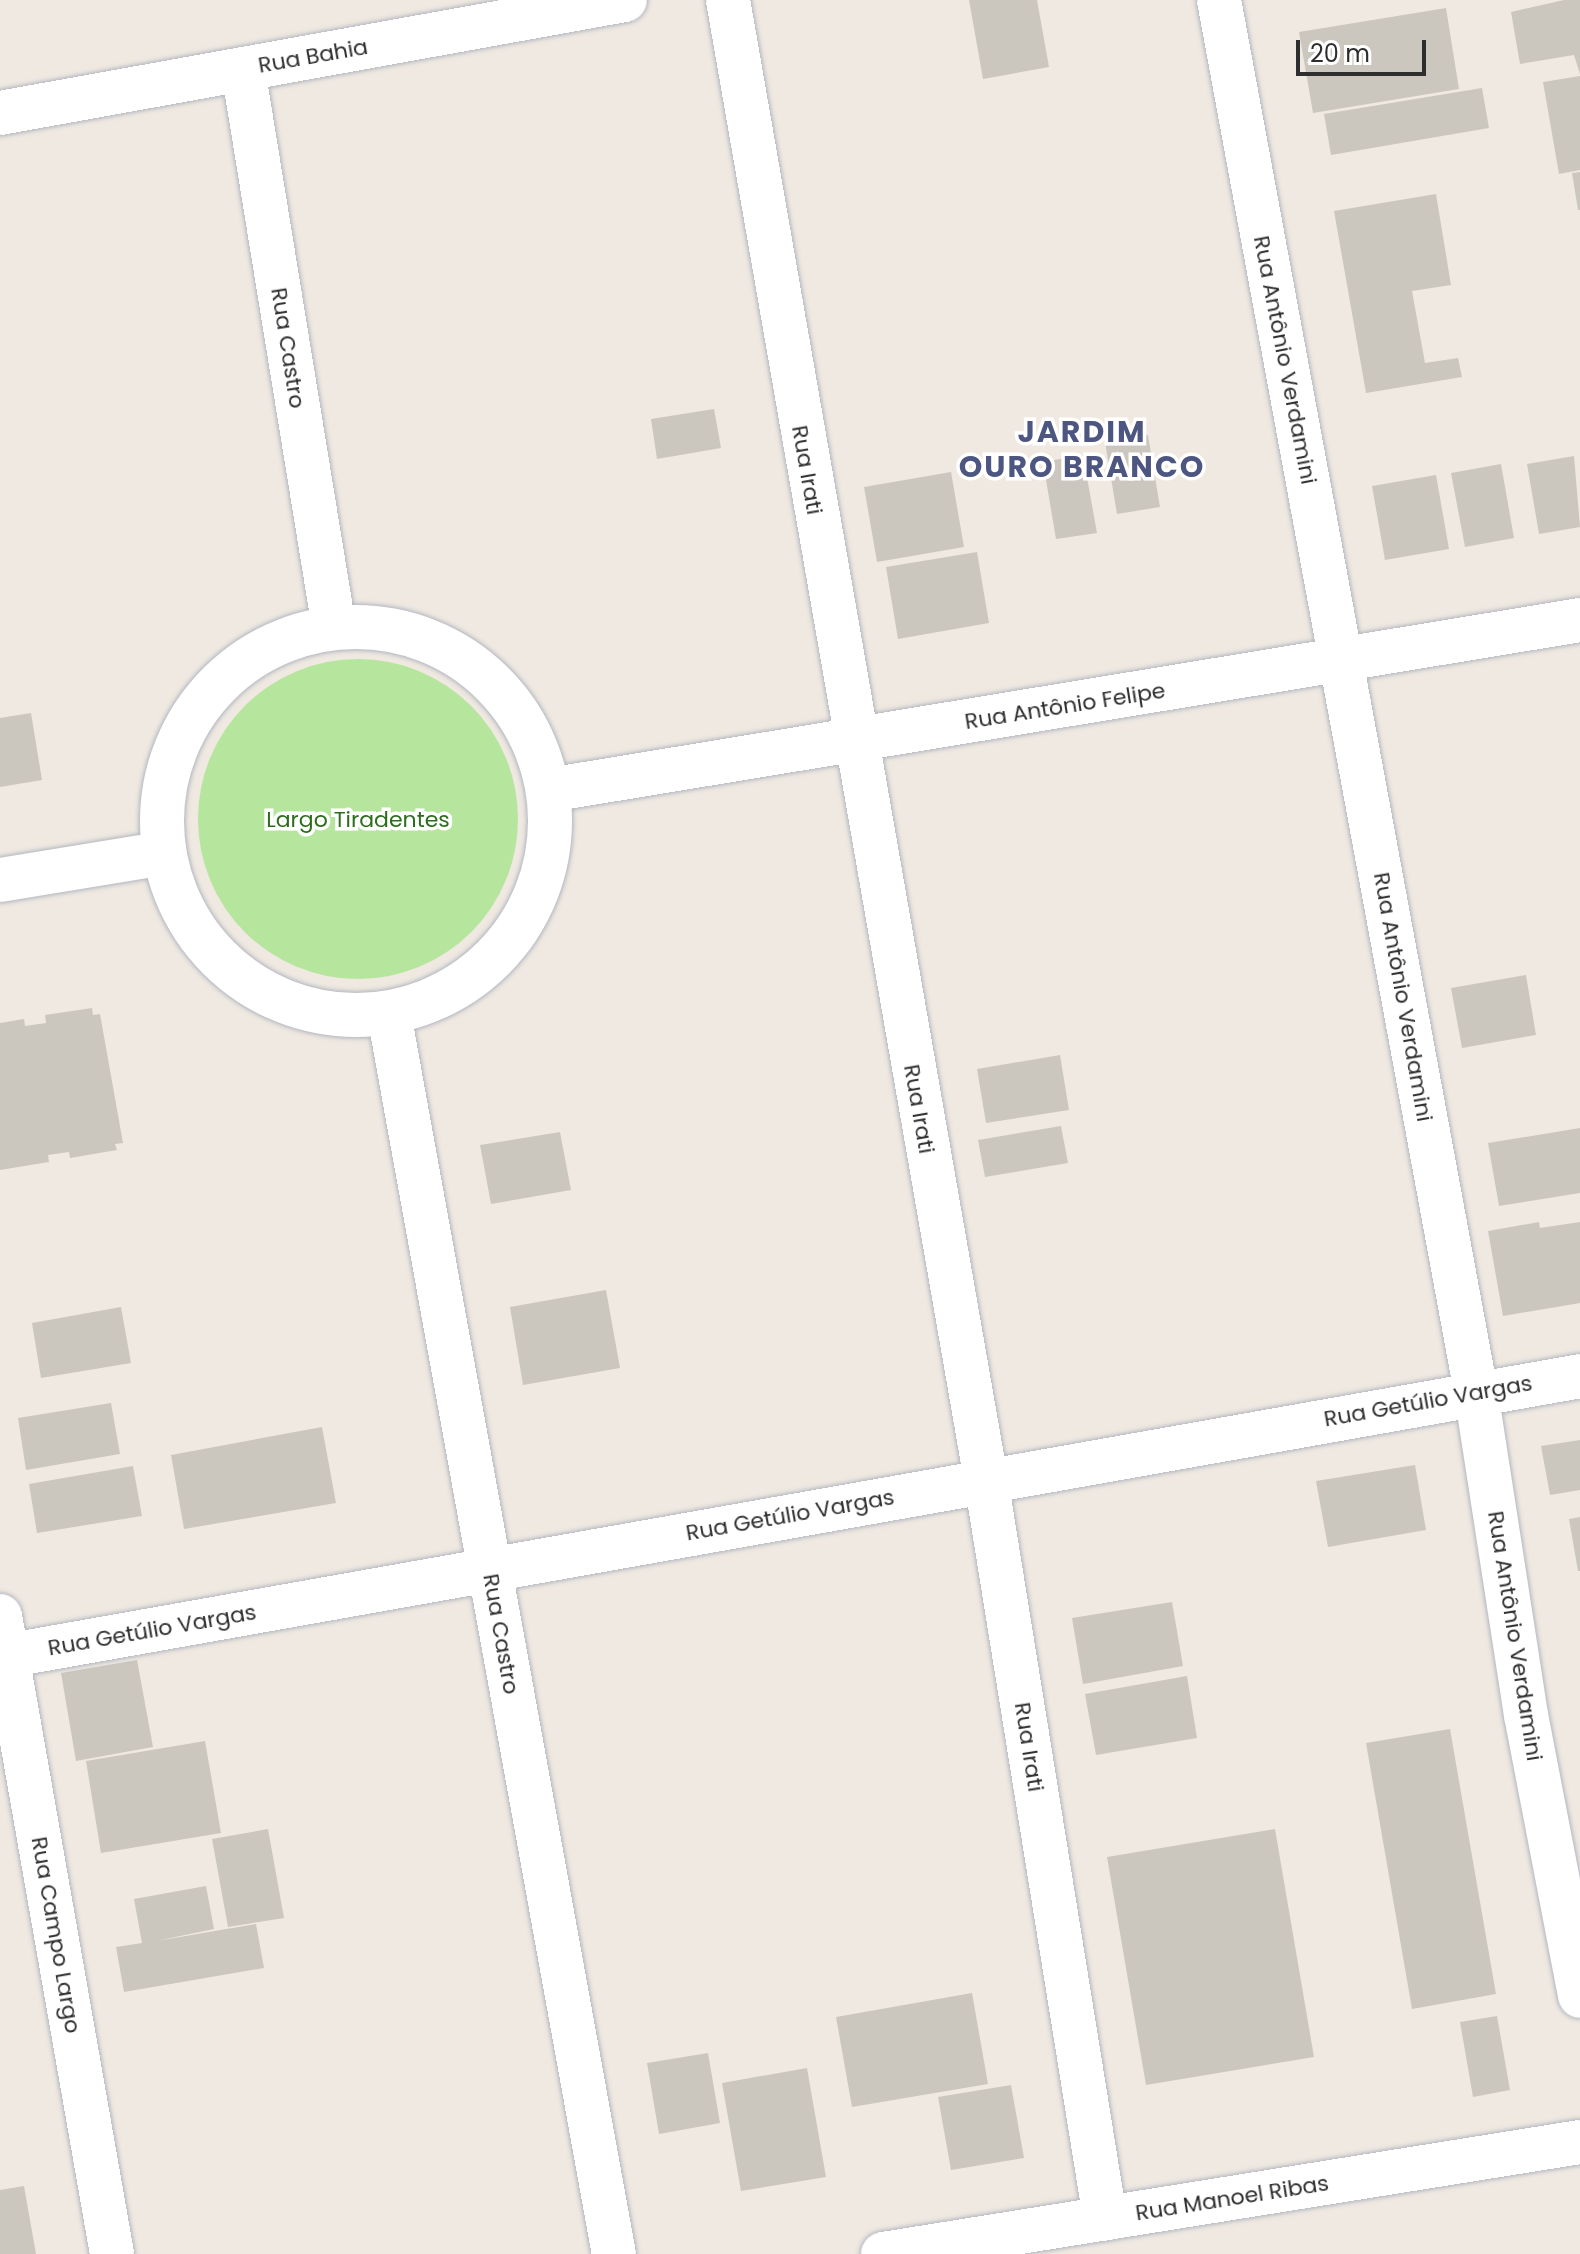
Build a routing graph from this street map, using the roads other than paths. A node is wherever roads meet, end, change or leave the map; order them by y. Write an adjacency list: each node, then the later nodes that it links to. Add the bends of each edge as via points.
1 (625, 0): 4 (street, Rua Bahia)
2 (728, 0): 9 (street, Rua Irati)
3 (1219, 0): 8 (street, Rua Antônio Verdamini)
4 (243, 69): 5 (street, Rua Bahia); 7 (street, Rua Castro)
5 (0, 113)
6 (1580, 620): 8 (street, Rua Antônio Felipe)
7 (334, 628): 10 (street, via 393,630 449,650 496,685 531,734); 11 (street, via 273,645 211,693 183,731 163,790)
8 (1341, 662): 9 (street, Rua Antônio Felipe); 15 (street, Rua Antônio Verdamini)
9 (853, 741): 10 (street, Rua Antônio Felipe); 16 (street, Rua Irati)
10 (549, 790): 13 (street, via 550,851 532,909 496,958 447,994)
11 (164, 853): 12 (street); 13 (street, via 183,911 219,960 257,987 328,1014)
12 (0, 880)
13 (389, 1014): 17 (street, Rua Castro)
14 (1580, 1376): 15 (street, Rua Getúlio Vargas)
15 (1476, 1392): 16 (street, Rua Getúlio Vargas); 19 (street, Rua Antônio Verdamini, via 1526,1715)
16 (986, 1480): 17 (street, Rua Getúlio Vargas); 21 (street, Rua Irati)
17 (490, 1569): 18 (street, Rua Getúlio Vargas); 23 (street, Rua Castro)
18 (2, 1643): 22 (street, Rua Campo Largo)
19 (1580, 1996)
20 (1580, 2142): 21 (street, Rua Manoel Ribas)
21 (1105, 2218): 24 (street, Rua Manoel Ribas)
22 (112, 2254)
23 (614, 2254)
24 (883, 2254)

